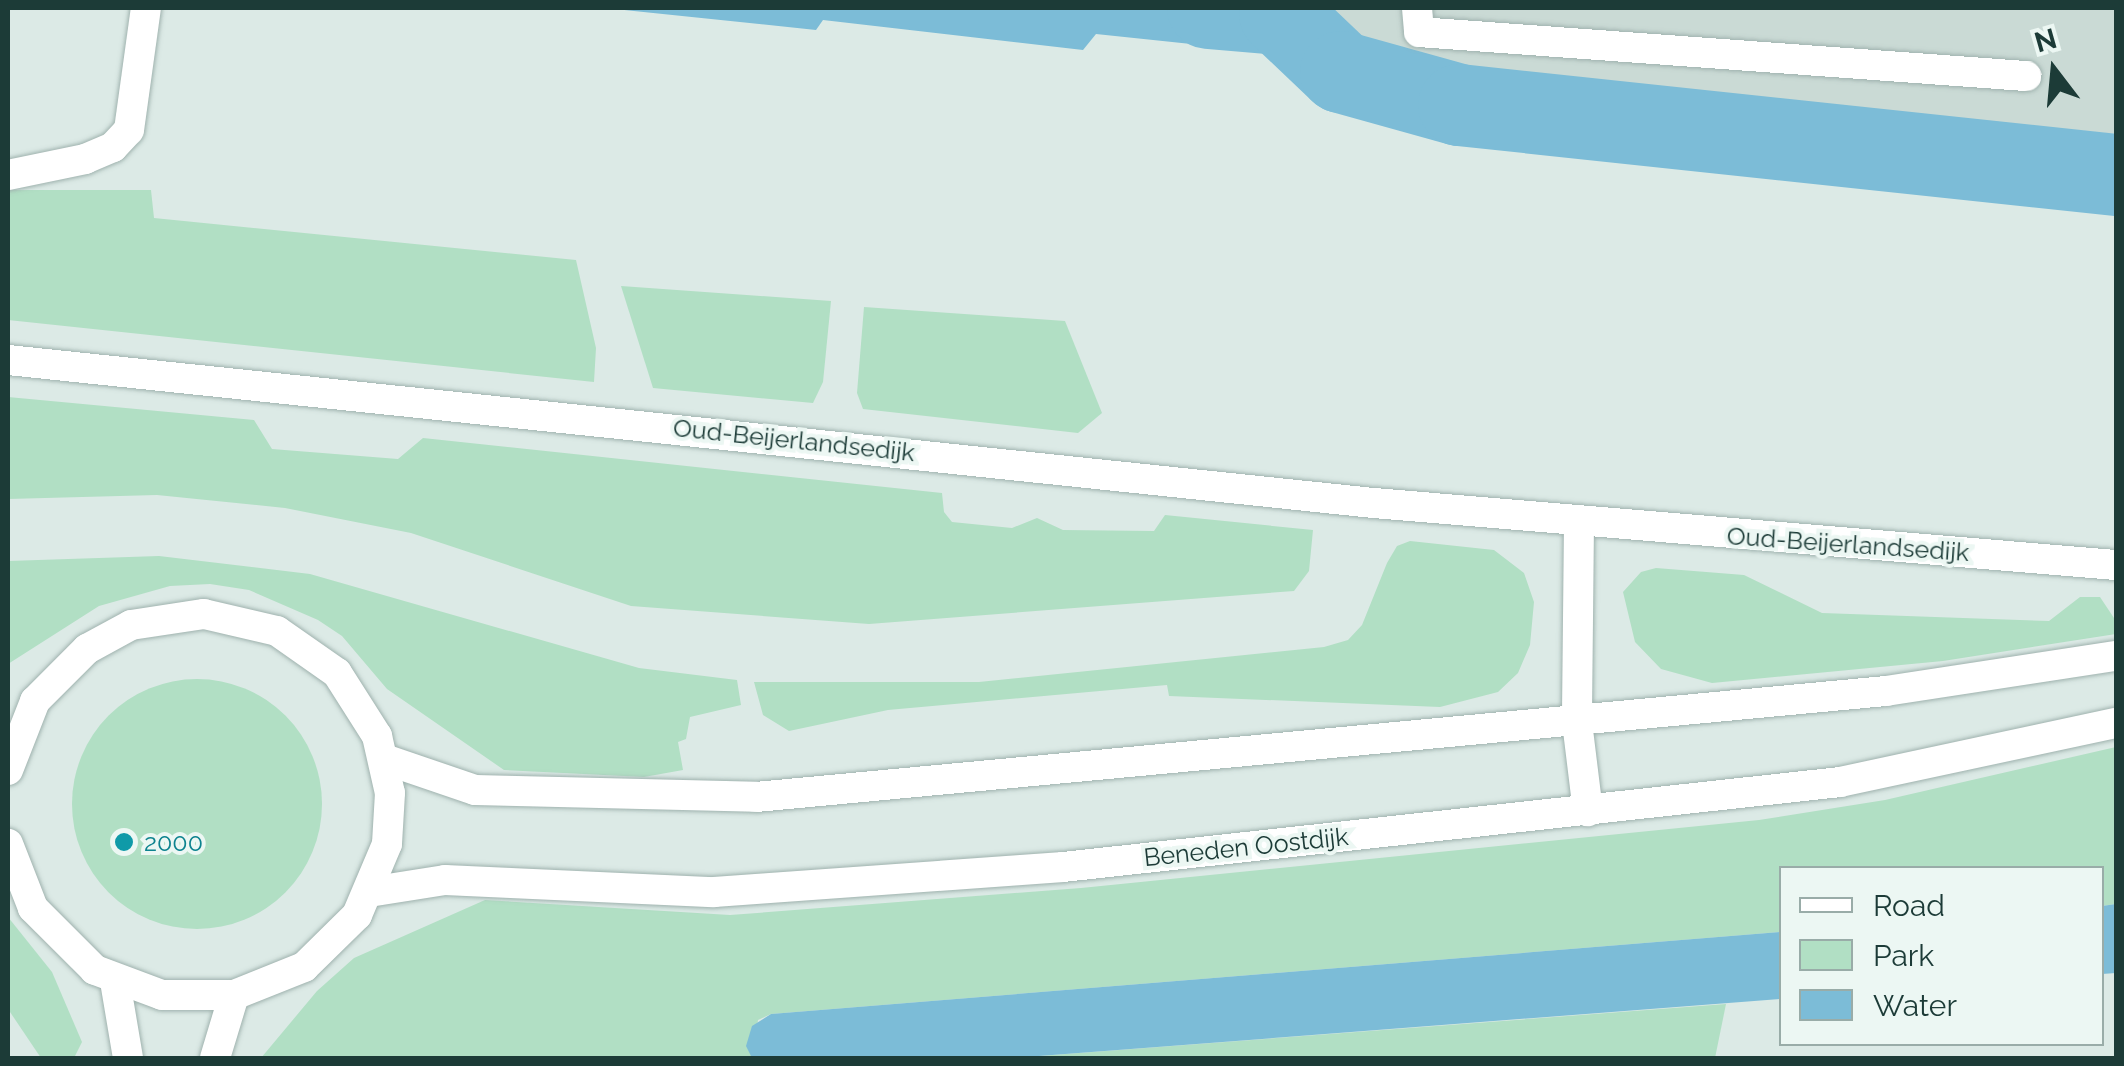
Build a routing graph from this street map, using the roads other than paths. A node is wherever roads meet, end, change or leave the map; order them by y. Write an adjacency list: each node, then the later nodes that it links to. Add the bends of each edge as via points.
1 (146, 8): 4 (main road, via 129,130 113,147 85,159)
2 (1418, 8): 3 (main road, via 1419,32)
3 (2026, 76)
4 (8, 175)
5 (8, 360): 6 (main road, Oud-Beijerlandsedijk)
6 (1579, 523): 7 (main road, Oud-Beijerlandsedijk); 9 (main road)
7 (2116, 565)
8 (2116, 656): 9 (main road, via 1964,682)
9 (1578, 722): 12 (main road, via 756,797 475,790); 14 (main road)
10 (2116, 723): 14 (main road, Beneden Oostdijk, via 1904,771)
11 (16, 725): 12 (main road, via 87,648 131,625 204,614 254,622 319,656 366,713); 13 (main road)
12 (384, 759): 16 (main road, via 388,827)
13 (8, 770)
14 (1588, 811): 16 (main road, Beneden Oostdijk, via 849,885 714,892 445,880)
15 (8, 846): 17 (main road, via 46,926)
16 (370, 892): 18 (main road, via 342,934 304,967)
17 (115, 981): 18 (main road, via 162,996); 19 (main road)
18 (234, 995): 20 (main road)
19 (128, 1058)
20 (216, 1058)

